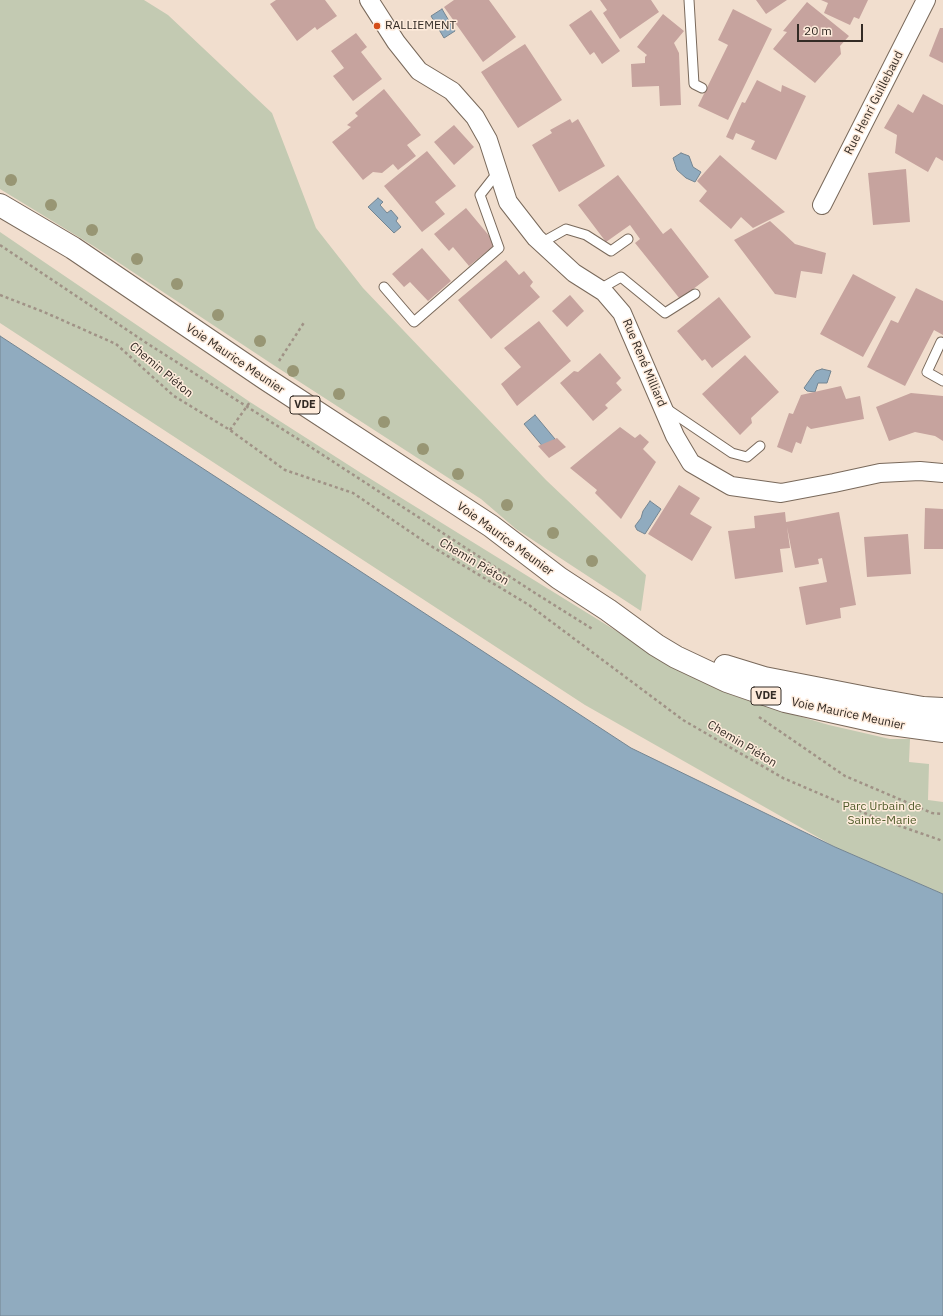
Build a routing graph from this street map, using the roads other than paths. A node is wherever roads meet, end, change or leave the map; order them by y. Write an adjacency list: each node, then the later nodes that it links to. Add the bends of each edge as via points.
1 (369, 0): 5 (street, Rue René Milliard, via 396,42 419,71 452,91 475,117 488,140)
2 (689, 0): 4 (lane, via 694,84)
3 (926, 0): 7 (street, Rue Henri Guillebaud)
4 (702, 88)
5 (498, 172): 9 (street, Rue René Milliard, via 508,202); 10 (lane, via 480,195 499,248 414,322)
6 (0, 205): 18 (main road, Voie Maurice Meunier / VDE, via 73,248 266,380 491,526 559,578)
7 (822, 205)
8 (628, 239): 9 (lane, via 611,251 586,235 566,229)
9 (541, 243): 11 (street, Rue René Milliard, via 574,273)
10 (384, 288)
11 (600, 289): 12 (lane, via 621,277 665,312); 15 (street, Rue René Milliard, via 622,313)
12 (694, 294)
13 (941, 342): 14 (lane, via 926,372)
14 (943, 381)
15 (663, 406): 16 (lane, via 732,453 747,457); 17 (street, Rue René Milliard, via 675,436 691,463 731,486 781,493 880,473)
16 (760, 446)
17 (943, 473)
18 (608, 610): 19 (main road, Voie Maurice Meunier / VDE, via 690,652 731,669 872,699); 21 (main road, Voie Maurice Meunier / VDE, via 669,653 727,682 785,701)
19 (943, 709)
20 (943, 717): 21 (lane)
21 (896, 718): 22 (main road, Voie Maurice Meunier / VDE)
22 (943, 731)

